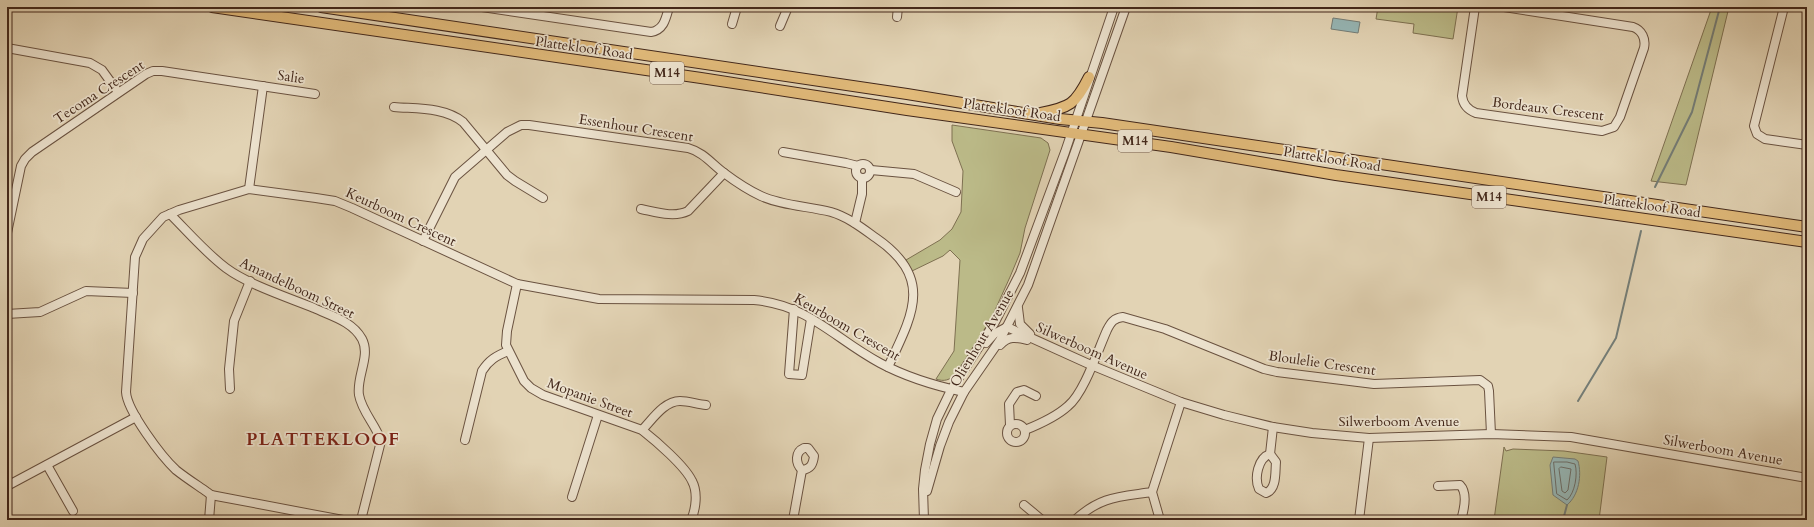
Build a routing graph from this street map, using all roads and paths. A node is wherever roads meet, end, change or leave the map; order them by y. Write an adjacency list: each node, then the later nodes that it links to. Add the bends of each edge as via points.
1 (212, 7): 27 (main road, Plattekloof Road / M14)
2 (321, 7): 24 (main road, Plattekloof Road / M14)
3 (482, 7): 4 (street, via 651,32 662,27)
4 (669, 7)
5 (737, 7): 15 (street)
6 (788, 7): 16 (street)
7 (898, 7): 14 (street)
8 (1108, 7): 18 (street, via 1099,34)
9 (1114, 7): 18 (street)
10 (1126, 7): 26 (street, Olienhout Avenue)
11 (1475, 7): 12 (street, Bordeaux Crescent, via 1462,96 1467,108 1476,113 1610,130 1617,123 1645,43 1637,28)
12 (1504, 7)
13 (1784, 7): 29 (street, via 1754,126 1757,134 1764,139)
14 (897, 17)
15 (732, 24)
16 (780, 26)
17 (7, 48): 21 (street, via 90,63 102,70)
18 (1098, 50): 19 (street, Olienhout Avenue)
19 (1089, 77): 24 (main road, via 1079,96 1069,105 1059,110); 25 (street, Olienhout Avenue)
20 (263, 86): 21 (street, Tecoma Crescent, via 153,71); 22 (street, Salie); 36 (street)
21 (118, 92): 43 (street, Tecoma Crescent, via 25,159 21,166)
22 (316, 94)
23 (394, 107): 30 (street, via 455,115)
24 (1033, 115): 25 (main road, Plattekloof Road / M14)
25 (1075, 121): 26 (main road, Plattekloof Road / M14); 27 (street, Olienhout Avenue)
26 (1086, 122): 28 (street, Olienhout Avenue); 42 (main road, Plattekloof Road / M14)
27 (1071, 133): 28 (main road, Plattekloof Road / M14); 49 (street, Olienhout Avenue, via 1020,273)
28 (1082, 135): 45 (main road, Plattekloof Road / M14, via 1336,175); 50 (street, Olienhout Avenue, via 1038,259)
29 (1807, 145)
30 (486, 150): 34 (street, Essenhout Crescent, via 514,128 529,125 688,148 704,156); 38 (street, via 515,181); 44 (street, Essenhout Crescent, via 455,177)
31 (783, 152): 32 (street)
32 (858, 166): 33 (street, via 864,164); 35 (street, via 856,173)
33 (871, 170): 35 (street, via 870,175); 37 (street, via 914,174)
34 (724, 173): 39 (street, via 688,211 682,214); 41 (street, Essenhout Crescent, via 761,196 831,212)
35 (862, 178): 41 (street, via 862,194)
36 (249, 188): 40 (street, Keurboom Crescent); 44 (street, Keurboom Crescent, via 335,201)
37 (956, 192)
38 (543, 198)
39 (641, 209)
40 (170, 214): 46 (street, Amandelboom Street, via 222,265); 48 (street, Keurboom Crescent, via 156,224 138,246)
41 (855, 223): 60 (street, Essenhout Crescent, via 895,252 912,282 912,312)
42 (1807, 227)
43 (7, 233)
44 (423, 241): 47 (street, Keurboom Crescent)
45 (1807, 242)
46 (250, 281): 61 (street, via 234,321 229,369); 90 (street, Amandelboom Street, via 339,319 357,331 364,344 359,395 381,442)
47 (517, 284): 51 (street, Keurboom Crescent, via 599,299 754,300); 56 (street, Mopanie Street, via 506,338)
48 (133, 293): 52 (street, via 86,291 40,312); 68 (street, Keurboom Crescent, via 126,392 128,403)
49 (1006, 301): 54 (street, via 1004,315); 58 (street, Olienhout Avenue)
50 (1018, 307): 54 (street, Olienhout Avenue); 55 (street, via 1021,325)
51 (794, 309): 53 (street, Keurboom Crescent); 53 (street, via 789,374 802,375)
52 (7, 316)
53 (812, 319): 60 (street, Keurboom Crescent)
54 (1007, 327): 55 (street, Silwerboom Avenue); 57 (street, Olienhout Avenue); 58 (street, via 994,334)
55 (1036, 340): 57 (street, via 1007,338); 59 (street, Silwerboom Avenue)
56 (508, 351): 67 (street, Mopanie Street, via 519,374 530,388); 75 (street, via 487,363 482,371)
57 (988, 357): 63 (street, Olienhout Avenue)
58 (971, 359): 62 (street, Olienhout Avenue)
59 (1091, 365): 65 (street, Silwerboom Avenue); 72 (street, Bloulelie Crescent, via 1081,388 1069,406 1049,420); 73 (street, Bloulelie Crescent, via 1112,321 1124,316 1277,372 1374,384 1480,380 1488,386)
60 (888, 367): 62 (street, Keurboom Crescent)
61 (230, 389)
62 (951, 390): 63 (street, Keurboom Crescent); 87 (street, Olienhout Avenue, via 937,419 930,444 923,488)
63 (964, 392): 87 (street, Olienhout Avenue, via 940,446)
64 (1036, 396): 69 (street, via 1024,390 1017,392 1009,404)
65 (1180, 402): 70 (street, Silwerboom Avenue, via 1224,416); 82 (street)
66 (706, 405): 71 (street, via 680,401 671,403)
67 (598, 416): 71 (street, Mopanie Street); 84 (street)
68 (136, 417): 77 (street); 83 (street, Keurboom Crescent, via 176,470)
69 (1010, 425): 72 (street, via 1018,423); 72 (street, via 1006,434 1012,441 1021,441 1025,436)
70 (1272, 426): 74 (street, Silwerboom Avenue, via 1312,433); 76 (street)
71 (642, 430): 91 (street, Mopanie Street, via 692,480 696,498)
72 (1025, 430)
73 (1491, 434): 74 (street, Silwerboom Avenue); 79 (street, Silwerboom Avenue, via 1548,435 1585,439)
74 (1369, 438): 97 (street)
75 (465, 440)
76 (1270, 454)
77 (47, 465): 80 (street); 86 (street)
78 (802, 470): 92 (street)
79 (1807, 478)
80 (7, 486)
81 (1438, 486): 98 (street, via 1460,485 1464,489)
82 (1152, 492): 95 (street, via 1109,498 1091,507); 96 (street)
83 (211, 494): 88 (street); 89 (street, Keurboom Crescent)
84 (572, 497)
85 (1024, 505): 94 (street)
86 (73, 510)
87 (924, 510): 93 (street, Olienhout Avenue)
88 (209, 520)
89 (343, 520)
90 (361, 520)
91 (691, 520)
92 (793, 520)
93 (924, 520)
94 (1042, 520)
95 (1075, 520)
96 (1160, 520)
97 (1359, 520)
98 (1461, 520)

